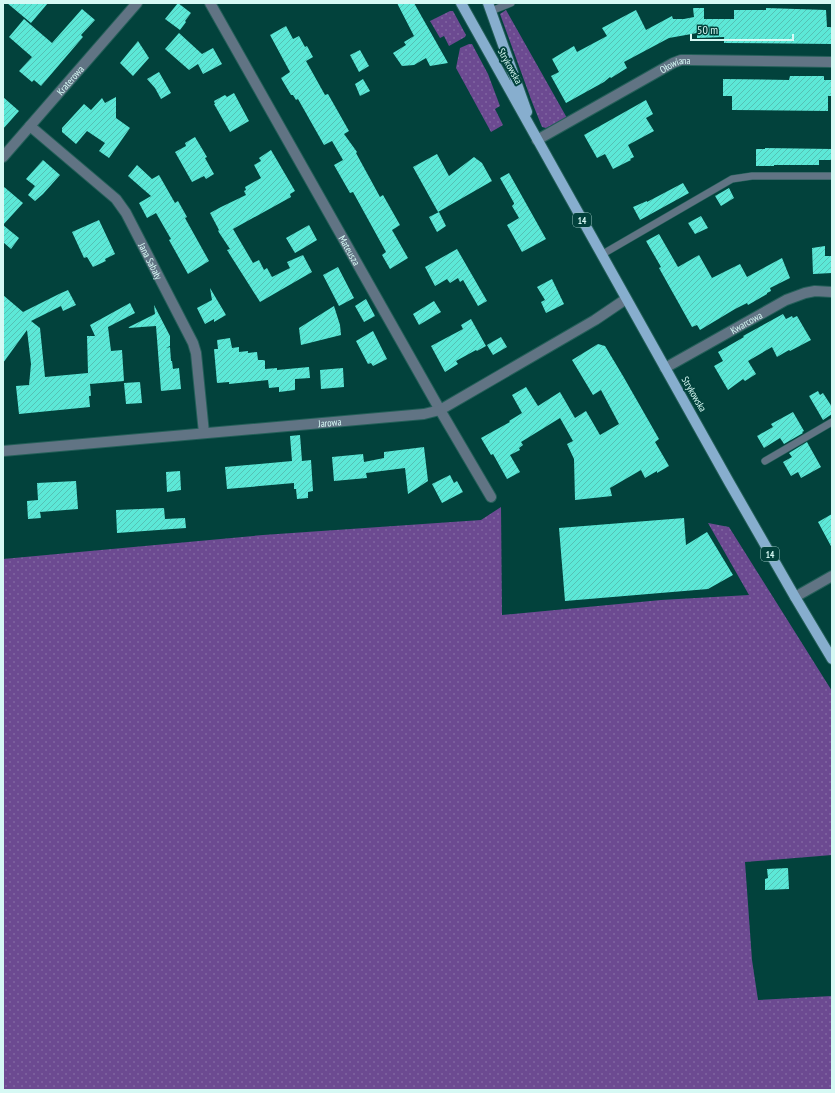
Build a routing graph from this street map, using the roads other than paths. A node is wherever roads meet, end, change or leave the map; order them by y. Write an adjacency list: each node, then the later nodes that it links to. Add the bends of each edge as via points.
1 (137, 3): 7 (street, Kraterowa)
2 (210, 3): 15 (street, Mateusza)
3 (461, 3): 8 (main road, Strykowska / 14)
4 (511, 3): 5 (lane)
5 (490, 7): 8 (main road, Strykowska / 14)
6 (832, 62): 8 (street, Ołowiana, via 682,60)
7 (30, 126): 9 (street, Kraterowa); 17 (street, Jana Sabały, via 116,199 126,213 194,343)
8 (537, 140): 11 (main road, Strykowska / 14)
9 (3, 157)
10 (832, 176): 11 (lane, via 732,178)
11 (601, 255): 13 (main road, Strykowska / 14)
12 (832, 292): 14 (street, Kwarcowa, via 805,292 786,300)
13 (626, 299): 14 (main road, Strykowska / 14); 15 (street, Jarowa, via 595,320)
14 (665, 368): 22 (main road, Strykowska / 14)
15 (440, 410): 17 (street, Jarowa, via 424,414); 20 (street, Mateusza)
16 (832, 422): 19 (lane)
17 (204, 433): 18 (street, Jarowa)
18 (3, 451)
19 (765, 461)
20 (490, 497)
21 (832, 576): 22 (street)
22 (794, 597): 23 (main road, Strykowska / 14)
23 (832, 659)

